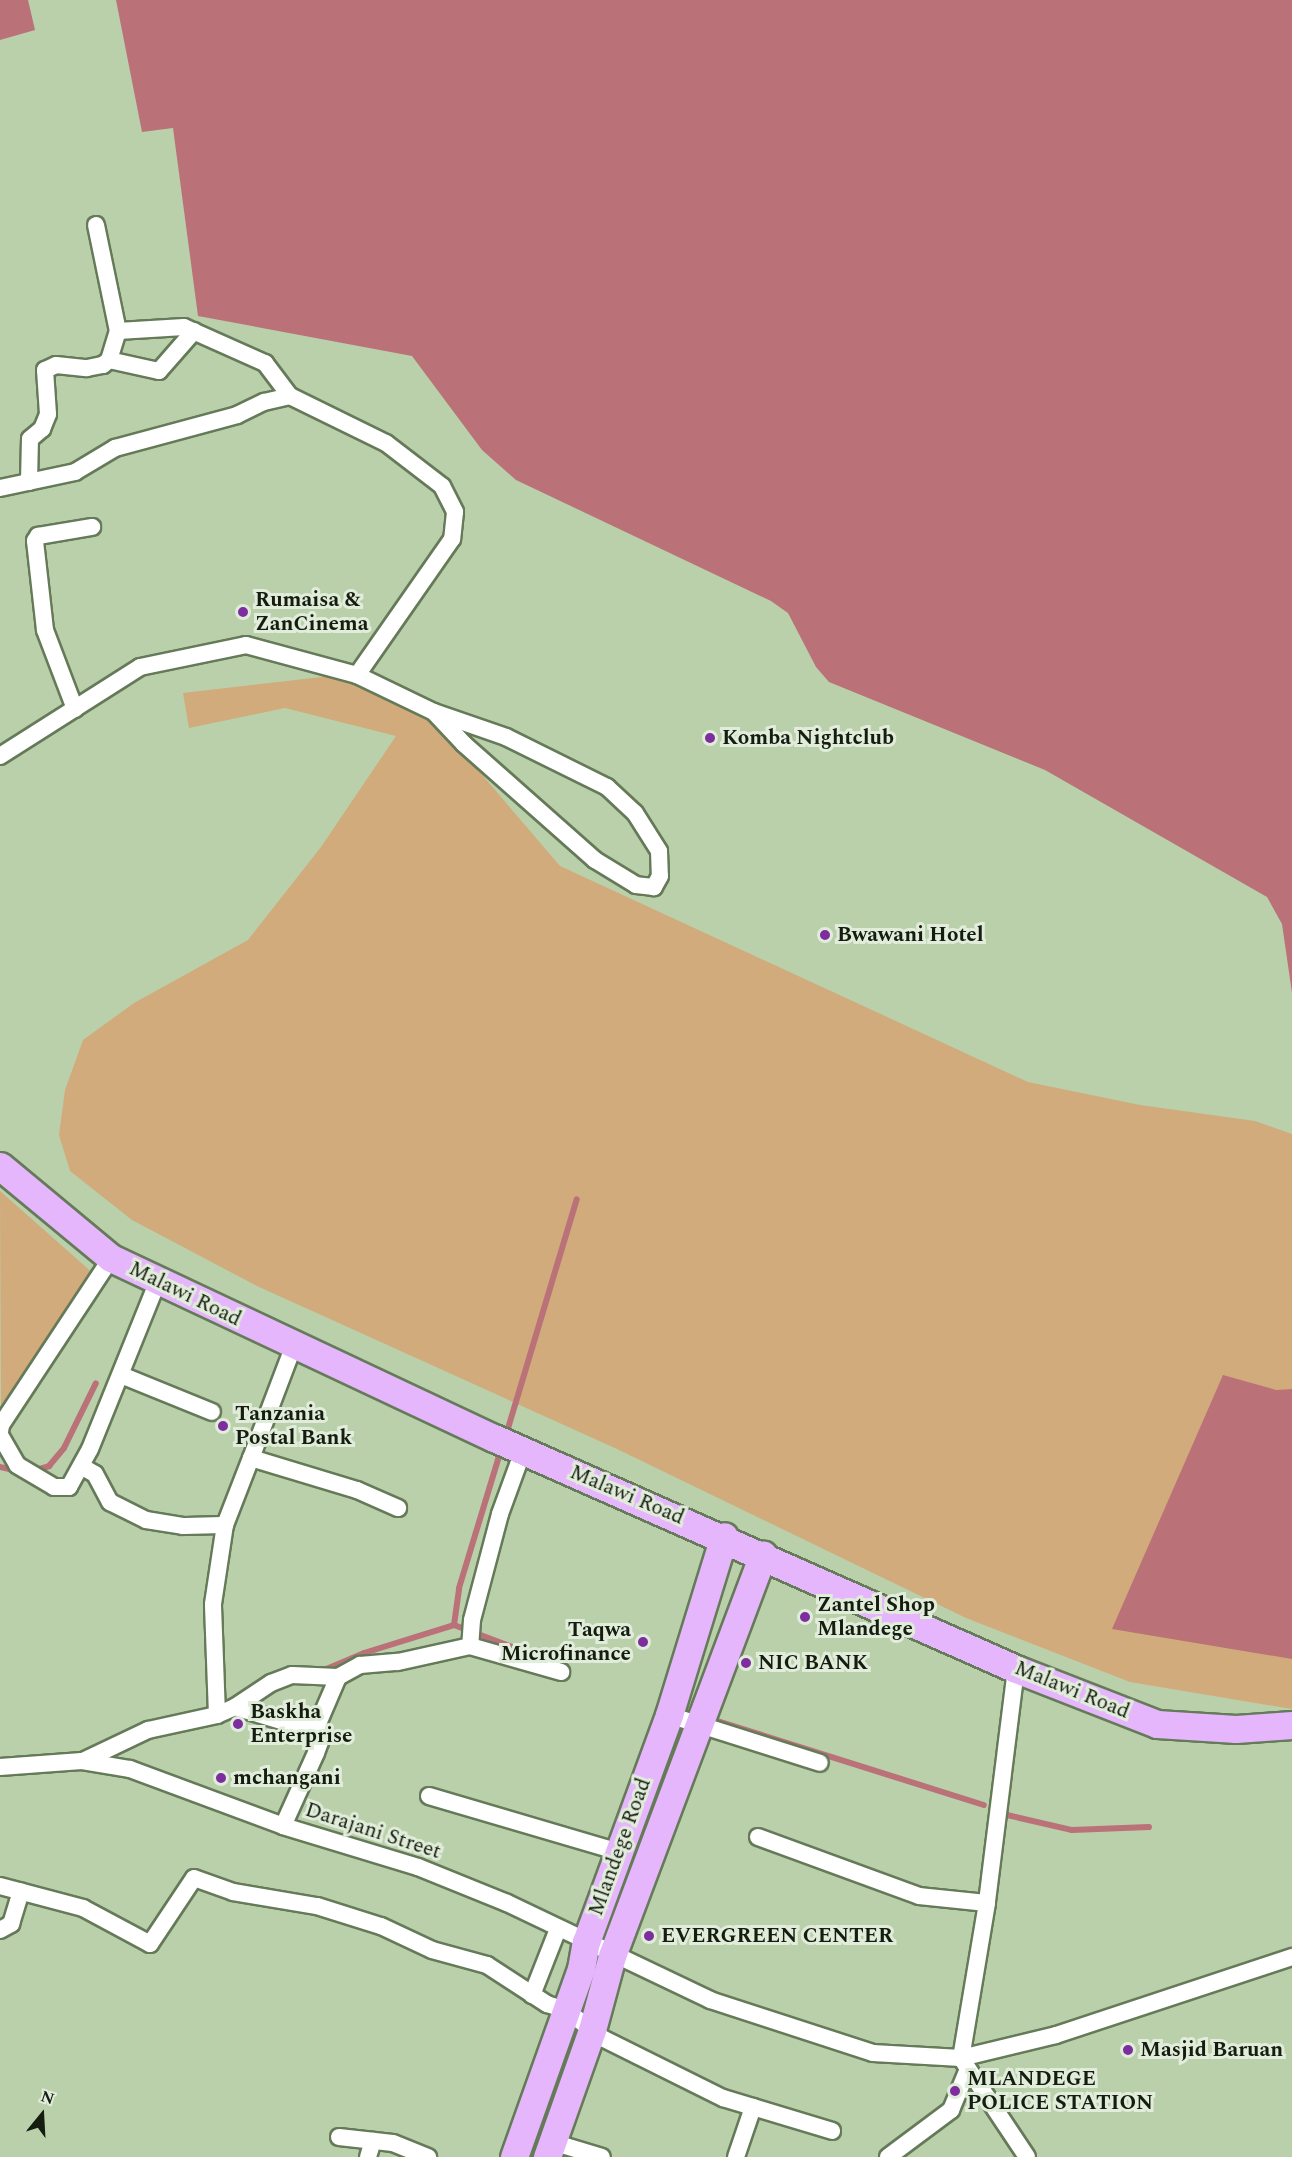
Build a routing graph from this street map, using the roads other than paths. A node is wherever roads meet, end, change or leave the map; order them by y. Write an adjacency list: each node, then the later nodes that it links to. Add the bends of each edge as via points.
1 (96, 225): 2 (street)
2 (118, 331): 3 (street, via 184,327); 4 (street)
3 (194, 331): 4 (street, via 159,371); 5 (street, via 265,363)
4 (109, 360): 6 (street, via 96,368 56,365 45,370 48,414 42,429 30,439)
5 (290, 396): 6 (street, via 264,402 237,415 132,442 75,472); 9 (street, via 386,443 442,486 455,512 453,539)
6 (29, 482): 7 (street)
7 (0, 488)
8 (92, 527): 10 (street, via 38,536 35,541 45,630)
9 (357, 675): 10 (street, via 246,645 140,667); 11 (street)
10 (75, 709): 12 (street)
11 (434, 712): 11 (street, via 506,736 607,787 635,813 659,851 660,876 654,887 636,885 595,860 464,744)
12 (0, 756)
13 (0, 1166): 14 (main road, Malawi Road)
14 (111, 1258): 15 (main road, Malawi Road); 19 (street)
15 (158, 1281): 16 (main road, Malawi Road); 17 (street)
16 (294, 1345): 21 (main road, Malawi Road); 22 (street)
17 (121, 1375): 18 (street); 23 (street)
18 (212, 1412)
19 (0, 1425): 20 (street)
20 (0, 1433): 23 (street, via 17,1465 36,1479 66,1489)
21 (523, 1450): 26 (main road, Malawi Road); 28 (street, via 500,1514)
22 (251, 1458): 24 (street, via 357,1490); 25 (street)
23 (81, 1466): 25 (street, via 95,1474 110,1502 146,1520 183,1527)
24 (398, 1508)
25 (225, 1526): 33 (street, via 213,1604)
26 (724, 1536): 27 (main road, Malawi Road); 34 (main road, Mlandege Road)
27 (763, 1554): 29 (main road, Malawi Road); 35 (main road, Mlandege Road)
28 (471, 1634): 30 (street); 31 (street, via 398,1662 360,1665)
29 (1016, 1669): 36 (main road, Malawi Road, via 1157,1724 1236,1729); 47 (street)
30 (561, 1672)
31 (338, 1677): 32 (street, via 292,1676 271,1683); 37 (street)
32 (236, 1707): 33 (street); 37 (street, via 304,1728)
33 (217, 1715): 38 (street, via 147,1730 109,1752)
34 (669, 1715): 35 (street); 44 (main road, Mlandege Road)
35 (700, 1724): 39 (street); 52 (main road, Mlandege Road)
36 (1292, 1725)
37 (318, 1726): 42 (street, via 320,1742)
38 (82, 1761): 40 (street, Darajani Street); 42 (street, Darajani Street, via 130,1769)
39 (820, 1763)
40 (0, 1767)
41 (429, 1796): 44 (street)
42 (283, 1826): 48 (street, Darajani Street, via 418,1867)
43 (758, 1837): 47 (street, via 919,1896)
44 (619, 1852): 50 (main road, Mlandege Road)
45 (0, 1886): 46 (street)
46 (21, 1891): 49 (street, via 11,1924); 54 (street, via 97,1913 150,1944 191,1880 198,1878 233,1892 317,1906 381,1926 421,1946 488,1965)
47 (987, 1902): 57 (street)
48 (558, 1929): 50 (street, Darajani Street); 54 (street)
49 (0, 1930)
50 (586, 1942): 52 (street, Darajani Street); 53 (main road, Mlandege Road)
51 (1292, 1957): 57 (street, Darajani Street)
52 (610, 1967): 53 (main road); 56 (main road, Mlandege Road); 57 (street, Darajani Street, via 873,2053)
53 (581, 1969): 55 (main road, Mlandege Road)
54 (532, 1995): 55 (street)
55 (566, 2010): 56 (street); 64 (main road, Mlandege Road)
56 (591, 2030): 58 (street, via 723,2098); 62 (main road, Mlandege Road)
57 (964, 2064): 67 (street, via 951,2110); 68 (street)
58 (753, 2107): 59 (street); 66 (street)
59 (832, 2131)
60 (339, 2137): 61 (street)
61 (371, 2149): 63 (street, via 405,2145)
62 (549, 2149): 65 (street)
63 (428, 2157)
64 (514, 2157)
65 (602, 2157)
66 (736, 2157)
67 (888, 2157)
68 (1027, 2157)

